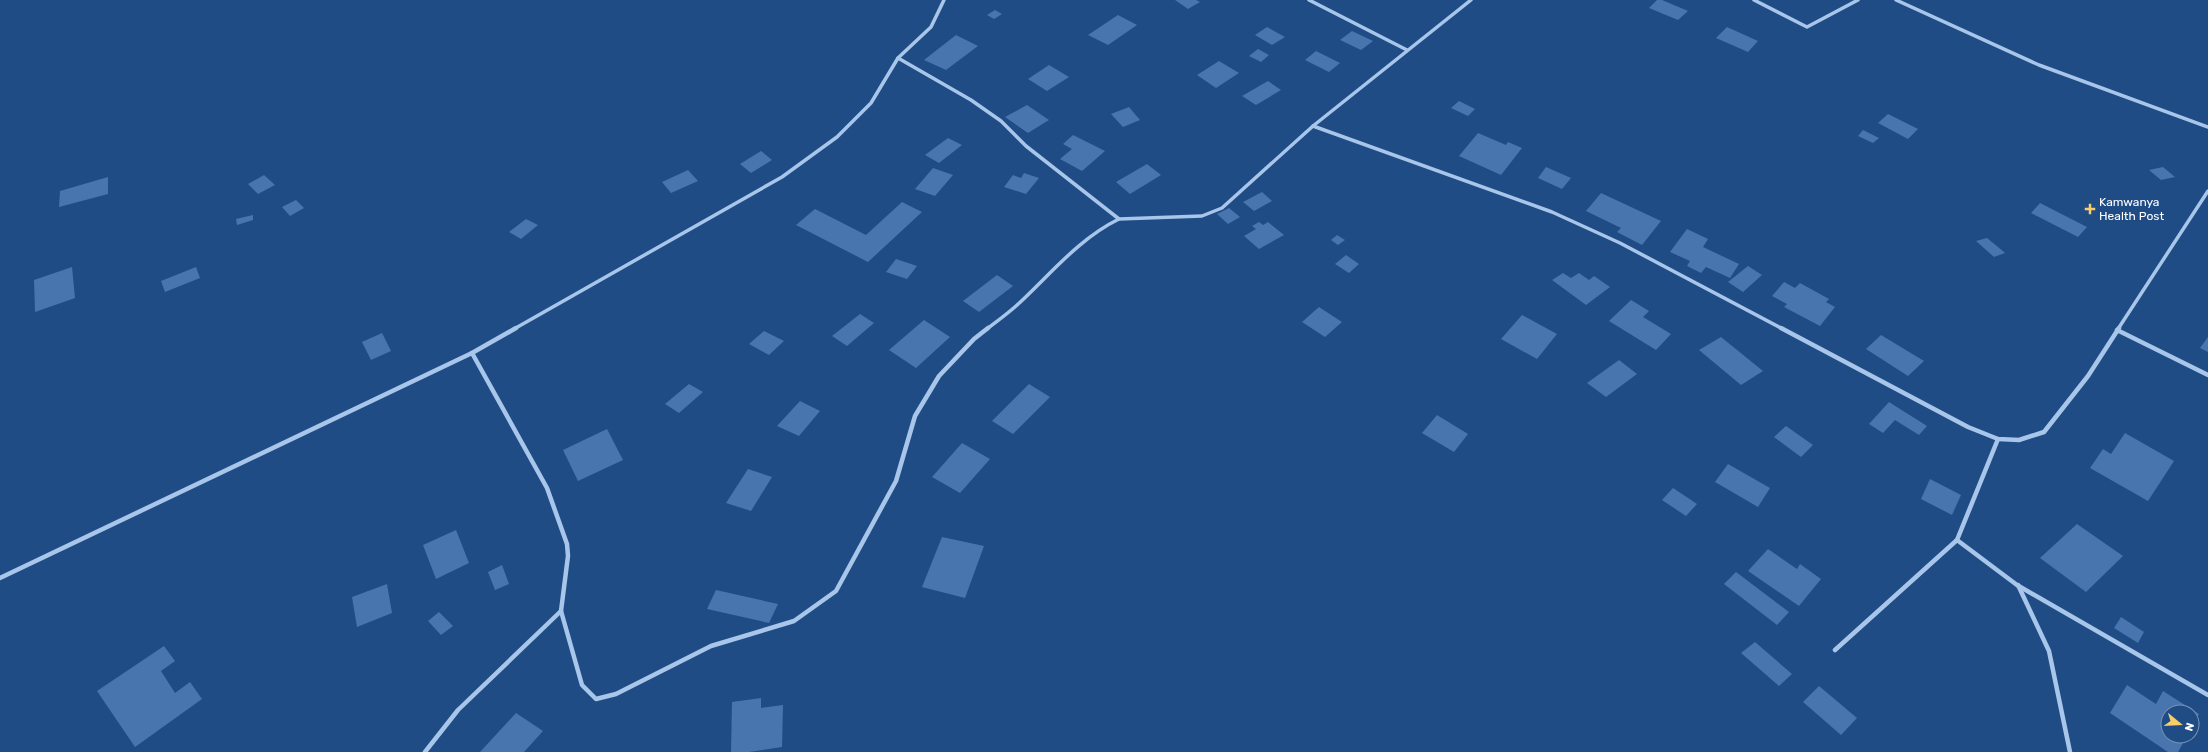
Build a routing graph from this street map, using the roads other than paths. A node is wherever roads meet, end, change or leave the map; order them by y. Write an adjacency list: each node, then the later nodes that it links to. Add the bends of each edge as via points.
1 (944, 0): 8 (street, via 931,26)
2 (1309, 0): 7 (street)
3 (1471, 0): 7 (street)
4 (1754, 0): 5 (street, via 1807,27 1851,6)
5 (1858, 0)
6 (1896, 0): 10 (street, via 2039,65)
7 (1407, 50): 9 (street)
8 (898, 58): 12 (street, via 971,100 1001,121 1026,146); 14 (street, via 872,103 837,137 782,177)
9 (1313, 126): 12 (street, via 1222,208 1202,216); 16 (street, via 1552,212 1620,243 1948,417)
10 (2208, 127)
11 (2208, 191): 13 (street)
12 (1120, 219): 20 (street, via 1107,224 1074,250 1015,307 974,339 939,376 915,416 896,481 836,591 794,620 711,646 616,694 596,699 582,685)
13 (2117, 330): 15 (street); 16 (street, via 2088,376 2044,432 2019,440)
14 (472, 353): 18 (street); 20 (street, via 547,488 567,544 568,556)
15 (2208, 374)
16 (1998, 438): 17 (street)
17 (1957, 540): 19 (street); 21 (street)
18 (0, 578)
19 (2017, 585): 22 (street); 24 (street, via 2049,651)
20 (561, 611): 23 (street, via 458,710)
21 (1836, 650)
22 (2208, 695)
23 (425, 752)
24 (2070, 752)

